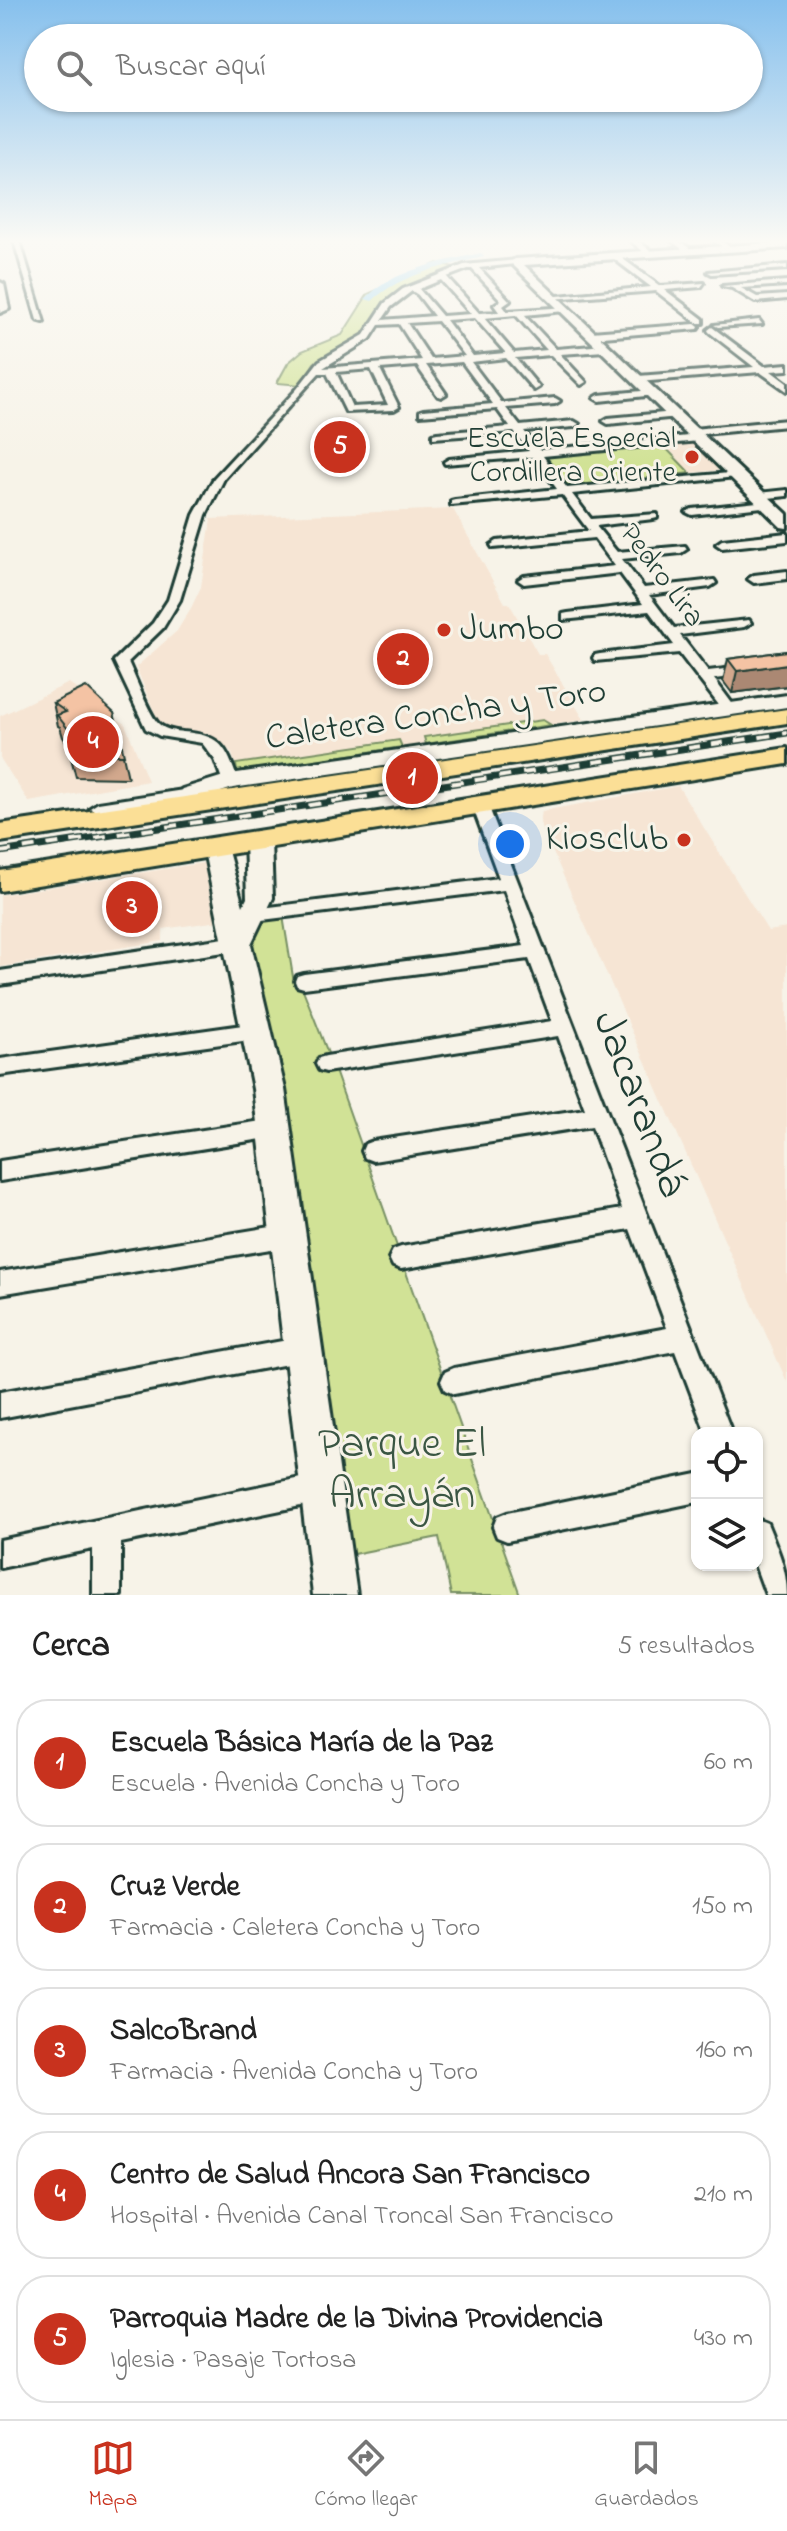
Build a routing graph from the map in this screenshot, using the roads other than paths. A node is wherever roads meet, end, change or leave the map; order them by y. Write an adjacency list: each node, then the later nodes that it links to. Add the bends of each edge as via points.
1 (40, 315): 10 (street)
2 (383, 315): 13 (street)
3 (438, 315): 9 (street, Pedro Lira)
4 (486, 315): 8 (street)
5 (520, 315): 19 (street)
6 (571, 315): 16 (street)
7 (688, 315): 14 (street)
8 (479, 316): 9 (street); 20 (street)
9 (440, 318): 11 (street); 21 (street, Pedro Lira)
10 (41, 320)
11 (401, 321): 13 (street); 22 (street)
12 (759, 322): 15 (street)
13 (378, 323): 17 (street)
14 (697, 324): 15 (street); 16 (street)
15 (715, 327): 26 (street)
16 (591, 335): 18 (street)
17 (373, 344): 23 (street); 27 (street, via 331,356)
18 (605, 348): 19 (street); 28 (street)
19 (554, 352): 20 (street); 29 (street)
20 (510, 356): 21 (street); 30 (street)
21 (467, 359): 22 (street); 36 (street, Pedro Lira)
22 (424, 362): 23 (street); 33 (street)
23 (386, 365): 24 (street)
24 (374, 366): 27 (street); 27 (street, via 394,407 349,410)
25 (787, 367): 26 (street)
26 (762, 369): 28 (street); 31 (street)
27 (322, 370): 82 (street, via 219,478 202,509 174,600 158,625 121,661 151,726 214,744)
28 (638, 379): 32 (street)
29 (581, 382)
30 (534, 387)
31 (787, 388)
32 (652, 393): 34 (street); 38 (street)
33 (441, 394)
34 (599, 398)
35 (555, 401): 36 (street)
36 (500, 406): 37 (street); 42 (street, Pedro Lira)
37 (423, 413)
38 (675, 415): 39 (street); 43 (street)
39 (608, 421)
40 (787, 423): 43 (street)
41 (574, 424): 42 (street)
42 (517, 429): 44 (street); 45 (street, Pedro Lira)
43 (696, 435): 45 (street); 47 (street)
44 (437, 436)
45 (536, 454): 46 (street); 48 (street, Pedro Lira)
46 (449, 462)
47 (736, 474): 48 (street); 50 (street)
48 (565, 492): 51 (street); 54 (street, Pedro Lira)
49 (787, 493): 50 (street)
50 (763, 500): 52 (street); 55 (street)
51 (455, 503)
52 (692, 512)
53 (653, 516): 54 (street)
54 (588, 523): 56 (street, Pedro Lira)
55 (787, 523)
56 (597, 534): 59 (street); 61 (street, Pedro Lira)
57 (787, 537): 58 (street)
58 (722, 544)
59 (497, 545)
60 (681, 549): 61 (street)
61 (614, 556): 62 (street, Pedro Lira)
62 (623, 569): 65 (street); 67 (street, Pedro Lira)
63 (787, 575): 64 (street)
64 (754, 579)
65 (524, 580)
66 (710, 583): 67 (street)
67 (641, 592): 68 (street, Pedro Lira)
68 (652, 607): 69 (street); 71 (street, Pedro Lira)
69 (568, 617)
70 (744, 623): 71 (street)
71 (671, 632): 72 (street, Pedro Lira)
72 (683, 648): 73 (street); 75 (street, Pedro Lira)
73 (600, 658)
74 (787, 666): 75 (street)
75 (705, 676): 78 (street, Pedro Lira)
76 (787, 701): 78 (street)
77 (787, 716): 78 (main road)
78 (726, 718): 79 (main road); 81 (main road)
79 (636, 723): 81 (street, Caletera Concha y Toro)
80 (787, 756): 84 (main road)
81 (366, 770): 82 (street, Caletera Concha y Toro); 86 (main road); 87 (main road, via 386,805); 89 (main road, via 364,809)
82 (230, 781): 83 (street, Caletera Concha y Toro)
83 (190, 794): 86 (main road)
84 (480, 805): 87 (main road); 94 (street, Jacarandá)
85 (98, 808): 86 (street); 88 (main road)
86 (148, 808): 88 (main road)
87 (407, 816): 89 (main road)
88 (48, 825): 90 (main road)
89 (345, 826): 91 (main road)
90 (0, 833)
91 (258, 840): 92 (main road); 95 (street, via 261,892)
92 (216, 846): 93 (main road); 95 (street)
93 (0, 881)
94 (510, 883): 95 (street); 96 (street, Jacarandá)
95 (246, 929): 97 (street); 100 (street)
96 (536, 951): 98 (street); 99 (street, Jacarandá)
97 (0, 978)
98 (304, 981)
99 (565, 1027): 101 (street); 103 (street, Jacarandá)
100 (257, 1031): 102 (street); 104 (street)
101 (326, 1064)
102 (0, 1067)
103 (599, 1116): 105 (street); 107 (street, Jacarandá)
104 (275, 1128): 106 (street); 108 (street)
105 (373, 1151)
106 (0, 1171)
107 (637, 1217): 109 (street); 111 (street, Jacarandá)
108 (289, 1235): 110 (street); 112 (street)
109 (401, 1258)
110 (0, 1283)
111 (683, 1337): 113 (street); 115 (street, Jacarandá)
112 (304, 1349): 114 (street); 116 (street)
113 (454, 1381)
114 (0, 1405)
115 (717, 1427)
116 (321, 1487): 119 (street); 123 (street)
117 (691, 1489): 118 (street)
118 (507, 1527)
119 (107, 1532): 121 (street); 122 (street)
120 (763, 1549): 124 (street)
121 (0, 1554)
122 (107, 1595)
123 (335, 1595)
124 (780, 1595)

